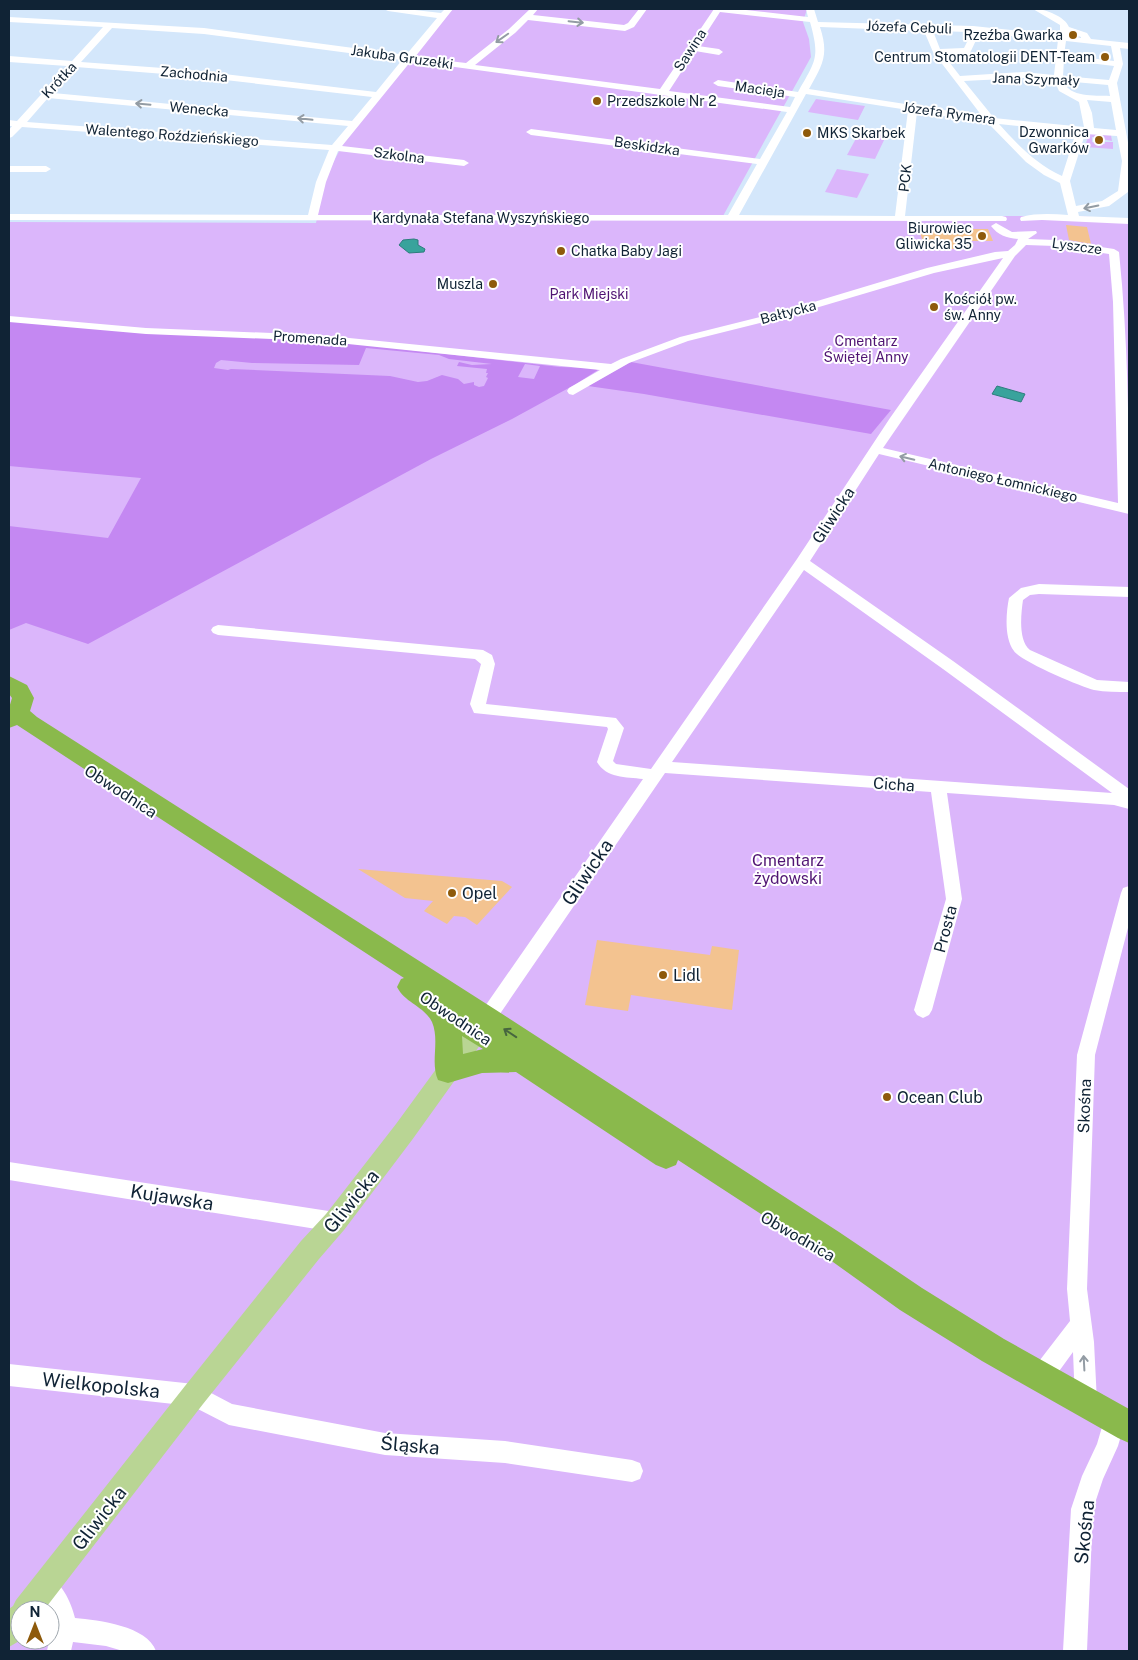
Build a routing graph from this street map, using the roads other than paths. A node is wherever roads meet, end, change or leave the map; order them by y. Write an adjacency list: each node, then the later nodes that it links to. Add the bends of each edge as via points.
1 (388, 9): 7 (street)
2 (534, 9): 9 (street)
3 (643, 9): 9 (street, one-way to 3, via 625,28)
4 (718, 9): 12 (street, Józefa Cebuli); 19 (street, Sawina)
5 (810, 9): 12 (street)
6 (1037, 9): 16 (street, via 1064,24)
7 (446, 12): 24 (street)
8 (64, 13): 11 (street)
9 (528, 17): 27 (street, one-way to 27)
10 (9, 18): 11 (street, Jakuba Gruzełki)
11 (56, 21): 13 (street, Jakuba Gruzełki)
12 (813, 22): 14 (street, Józefa Cebuli); 33 (street, via 821,55)
13 (110, 25): 24 (street, Jakuba Gruzełki, via 204,31); 25 (street, Krótka)
14 (928, 28): 15 (street, Józefa Cebuli); 21 (street)
15 (973, 29): 16 (street, Józefa Cebuli); 21 (street, via 974,36 967,51)
16 (1064, 33): 17 (street, Józefa Cebuli, via 1088,41); 22 (street)
17 (1115, 44): 18 (street, Józefa Cebuli); 26 (street)
18 (1129, 46)
19 (692, 48): 20 (street); 32 (street, Sawina)
20 (719, 52)
21 (937, 52): 29 (street)
22 (1061, 57): 26 (street); 28 (street)
23 (9, 59): 25 (street, Zachodnia)
24 (408, 59): 27 (street, Jakuba Gruzełki); 35 (street)
25 (74, 64): 34 (street, Krótka); 35 (street, Zachodnia, via 261,80)
26 (1119, 64): 31 (street)
27 (468, 66): 32 (street, Jakuba Gruzełki)
28 (1058, 78): 29 (street, Jana Szymały, via 1023,75); 31 (street, Jana Szymały); 36 (street, via 1062,89)
29 (959, 79): 41 (street)
30 (718, 83): 33 (street, Macieja)
31 (1112, 83): 37 (street)
32 (663, 92): 40 (street, Jakuba Gruzełki)
33 (803, 93): 39 (street, Józefa Rymera); 40 (street)
34 (44, 95): 42 (street, Krótka); 43 (street, Wenecka, one-way to 34)
35 (378, 95): 43 (street)
36 (1076, 97): 37 (street); 44 (street, via 1083,100 1088,113 1089,128)
37 (1115, 102): 38 (street); 47 (street)
38 (1129, 106)
39 (913, 108): 41 (street, Józefa Rymera); 60 (street, PCK)
40 (793, 110): 50 (street)
41 (991, 120): 44 (street, Józefa Rymera); 54 (street, via 1024,155 1052,176)
42 (14, 123): 46 (street, Krótka); 48 (street, Walentego Roździeńskiego)
43 (354, 124): 48 (street)
44 (1086, 130): 47 (street, Józefa Rymera); 54 (street, via 1081,132)
45 (531, 132): 50 (street, Beskidzka)
46 (9, 135)
47 (1125, 139): 49 (street)
48 (335, 148): 51 (street, Szkolna); 58 (street, via 321,182)
49 (1128, 160): 55 (street, via 1123,192)
50 (763, 162): 59 (street)
51 (464, 163)
52 (9, 168): 53 (street)
53 (46, 169)
54 (1065, 181): 56 (street)
55 (1110, 203): 56 (street, one-way to 56); 62 (street)
56 (1073, 214): 62 (street); 64 (street)
57 (9, 217): 58 (street, Kardynała Stefana Wyszyńskiego)
58 (312, 218): 59 (street, Kardynała Stefana Wyszyńskiego)
59 (732, 218): 60 (street, Kardynała Stefana Wyszyńskiego)
60 (900, 218): 61 (street, Kardynała Stefana Wyszyńskiego)
61 (954, 219): 63 (street, Kardynała Stefana Wyszyńskiego)
62 (1124, 221)
63 (999, 222): 64 (street, via 1010,217); 65 (street, via 999,229)
64 (1030, 223): 66 (street, Gliwicka, via 1033,232)
65 (1007, 234): 66 (street, Lyszcze); 67 (street, via 1012,240)
66 (1023, 239): 67 (street, Gliwicka); 72 (street, Lyszcze, via 1114,252)
67 (1011, 254): 69 (street, Bałtycka, via 995,254 920,273 788,314 684,339); 71 (street, Gliwicka)
68 (9, 319): 69 (street, Promenada, via 146,331 319,338)
69 (611, 368): 70 (street, Bałtycka)
70 (573, 391)
71 (876, 450): 72 (street, Antoniego Łomnickiego, one-way to 71); 73 (street, Gliwicka)
72 (1127, 509)
73 (802, 562): 79 (street, Gliwicka); 81 (street)
74 (1129, 592): 77 (street, via 1061,588 1033,590 1016,598 1014,614 1018,646 1027,656 1095,685)
75 (218, 630): 79 (street, via 478,654 487,659 488,664 479,708 612,722 616,728 605,762 607,766)
76 (9, 684): 78 (highway, via 19,690 23,698)
77 (1129, 687)
78 (12, 720): 84 (highway, Obwodnica, via 221,857 278,900); 86 (highway, Obwodnica, via 29,724)
79 (656, 771): 80 (street, Cicha); 86 (street, Gliwicka)
80 (938, 787): 82 (street, Cicha, via 1114,799); 85 (street, Prosta, via 954,899)
81 (1129, 797)
82 (1129, 803)
83 (1129, 893): 92 (street, Skośna, via 1086,1055 1077,1289)
84 (435, 1004): 86 (highway, Obwodnica); 88 (highway, via 446,1022 451,1043)
85 (924, 1010)
86 (481, 1025): 87 (highway, Obwodnica); 88 (main road, Gliwicka); 91 (highway, Obwodnica, one-way to 86, via 706,1163)
87 (518, 1060): 88 (highway, via 495,1058); 91 (highway, Obwodnica, via 724,1193)
88 (448, 1071): 90 (main road, Gliwicka)
89 (9, 1171): 90 (street, Kujawska)
90 (335, 1222): 95 (main road, Gliwicka)
91 (911, 1298): 94 (highway, Obwodnica)
92 (1081, 1324): 94 (street); 96 (street, Skośna, one-way to 92)
93 (9, 1375): 95 (street, Wielkopolska)
94 (1041, 1377): 96 (highway, Obwodnica)
95 (194, 1395): 98 (street, Śląska, via 229,1414 386,1444 505,1452); 99 (main road, Gliwicka)
96 (1086, 1402): 97 (highway, Obwodnica)
97 (1122, 1422): 103 (street, Skośna, via 1093,1476 1082,1509)
98 (632, 1471)
99 (45, 1586): 100 (main road, Gliwicka); 101 (street, via 64,1612)
100 (34, 1600)
101 (62, 1640): 102 (street, via 104,1634)
102 (144, 1651)
103 (1075, 1651)

